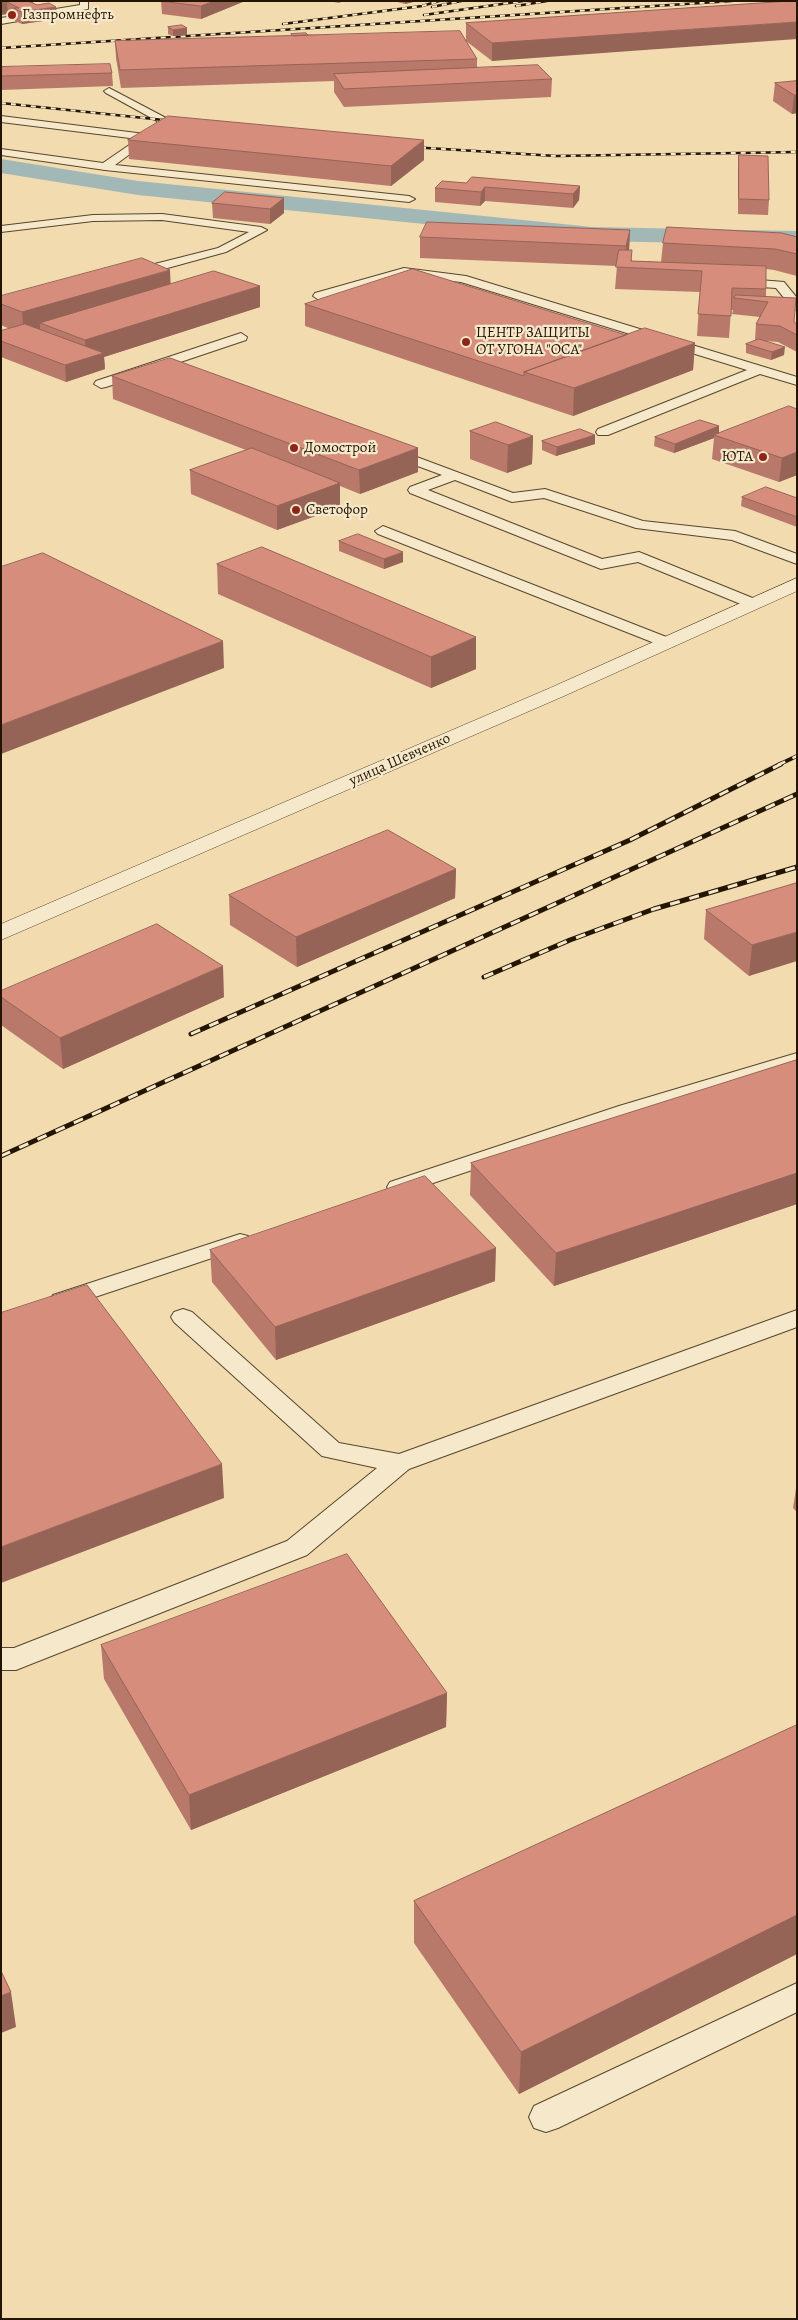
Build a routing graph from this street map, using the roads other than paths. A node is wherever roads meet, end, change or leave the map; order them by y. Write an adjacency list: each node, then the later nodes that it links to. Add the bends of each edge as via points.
1 (84, 1): 2 (lane, via 85,7)
2 (1, 21)
3 (109, 91): 5 (lane, via 162,120 163,126)
4 (1, 118): 5 (lane)
5 (147, 137): 7 (lane)
6 (1, 152): 7 (lane)
7 (105, 167): 8 (lane)
8 (409, 200)
9 (1, 229): 10 (lane, via 93,218 162,217 261,230 222,250)
10 (116, 278)
11 (724, 281): 13 (lane, via 780,285)
12 (319, 296): 16 (lane, via 404,272 462,279)
13 (797, 306)
14 (241, 337): 15 (lane)
15 (159, 365): 17 (lane); 19 (lane)
16 (759, 370): 18 (lane); 20 (lane)
17 (178, 372)
18 (797, 381)
19 (101, 384)
20 (603, 432)
21 (381, 447): 22 (lane)
22 (455, 475): 24 (lane, via 512,498 545,493 641,525 735,536); 26 (lane, via 415,490 601,564 639,557)
23 (383, 532): 27 (lane)
24 (797, 559)
25 (797, 584): 26 (street, улица Шевченко)
26 (754, 604): 27 (street, улица Шевченко)
27 (668, 642): 28 (street, улица Шевченко)
28 (1, 933)
29 (797, 1059): 30 (lane, via 626,1111)
30 (380, 1194)
31 (257, 1235): 32 (lane)
32 (39, 1308)
33 (183, 1317): 35 (lane, via 331,1450)
34 (797, 1318): 35 (lane)
35 (400, 1463): 36 (lane, via 297,1548 16,1658)
36 (1, 1659)
37 (797, 1997): 38 (lane)
38 (546, 2117)

